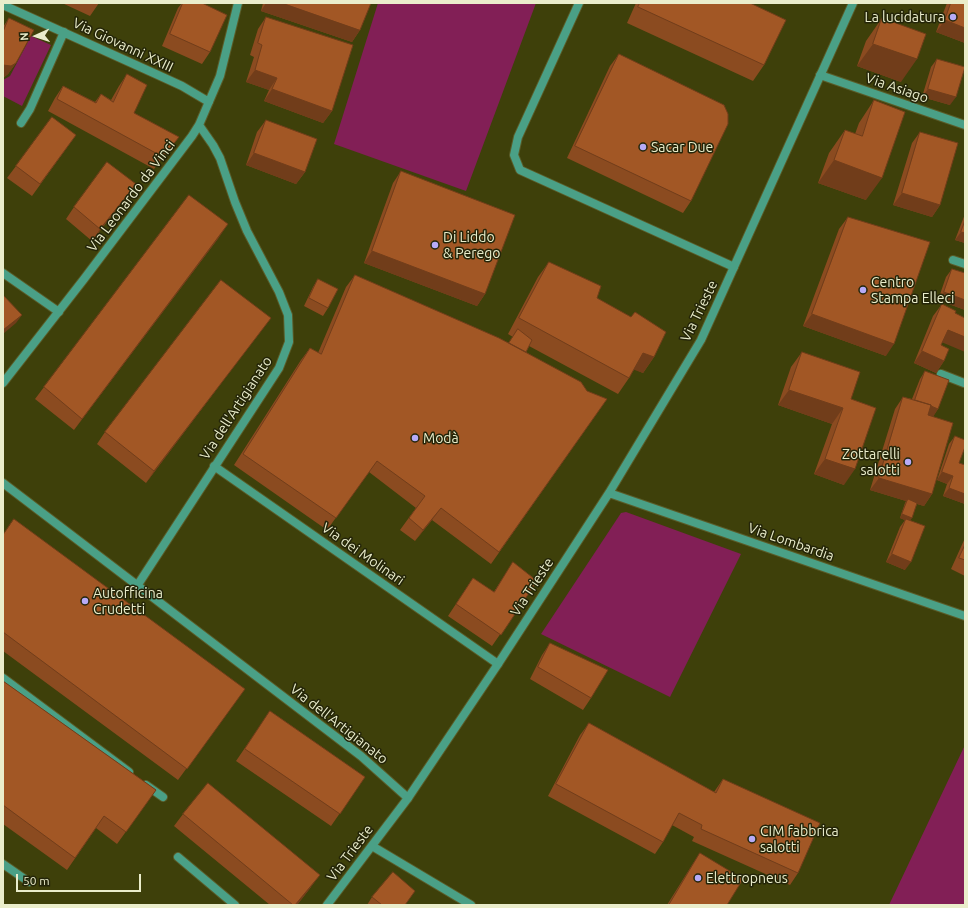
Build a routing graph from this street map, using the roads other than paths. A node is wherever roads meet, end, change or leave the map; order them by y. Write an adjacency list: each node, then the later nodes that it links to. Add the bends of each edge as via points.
1 (238, 3): 7 (street, Via Leonardo da Vinci, via 220,76)
2 (579, 3): 13 (street, via 518,137 514,155 520,170)
3 (853, 3): 6 (street, Via Trieste)
4 (3, 6): 5 (street, Via Giovanni XXIII)
5 (64, 32): 7 (street, Via Giovanni XXIII, via 182,86); 8 (street, via 30,109)
6 (820, 75): 10 (street, Via Asiago); 13 (street, Via Trieste)
7 (209, 102): 9 (street, Via Leonardo da Vinci)
8 (21, 123)
9 (198, 125): 15 (street, Via Leonardo da Vinci, via 173,162); 19 (street, Via dell'Artigianato, via 220,158 247,231 280,292 288,315 289,342 279,368)
10 (965, 126)
11 (953, 260): 12 (street)
12 (965, 264)
13 (734, 267): 21 (street, Via Trieste, via 701,340)
14 (3, 273): 15 (street)
15 (59, 312): 18 (street, Via Leonardo da Vinci)
16 (941, 374): 17 (street)
17 (965, 382)
18 (3, 383)
19 (214, 466): 22 (street, Via dell'Artigianato); 24 (street, Via dei Molinari)
20 (3, 483): 22 (street, Via dell'Artigianato)
21 (608, 493): 23 (street, Via Lombardia); 24 (street, Via Trieste)
22 (137, 586): 27 (street, Via dell'Artigianato, via 361,756)
23 (965, 616)
24 (498, 664): 27 (street, Via Trieste)
25 (3, 678): 26 (street)
26 (163, 797)
27 (408, 798): 28 (street, Via Trieste)
28 (372, 846): 33 (street, Via Trieste); 34 (street)
29 (178, 857): 32 (street)
30 (3, 864): 31 (street)
31 (29, 882)
32 (235, 905)
33 (327, 905)
34 (471, 905)

